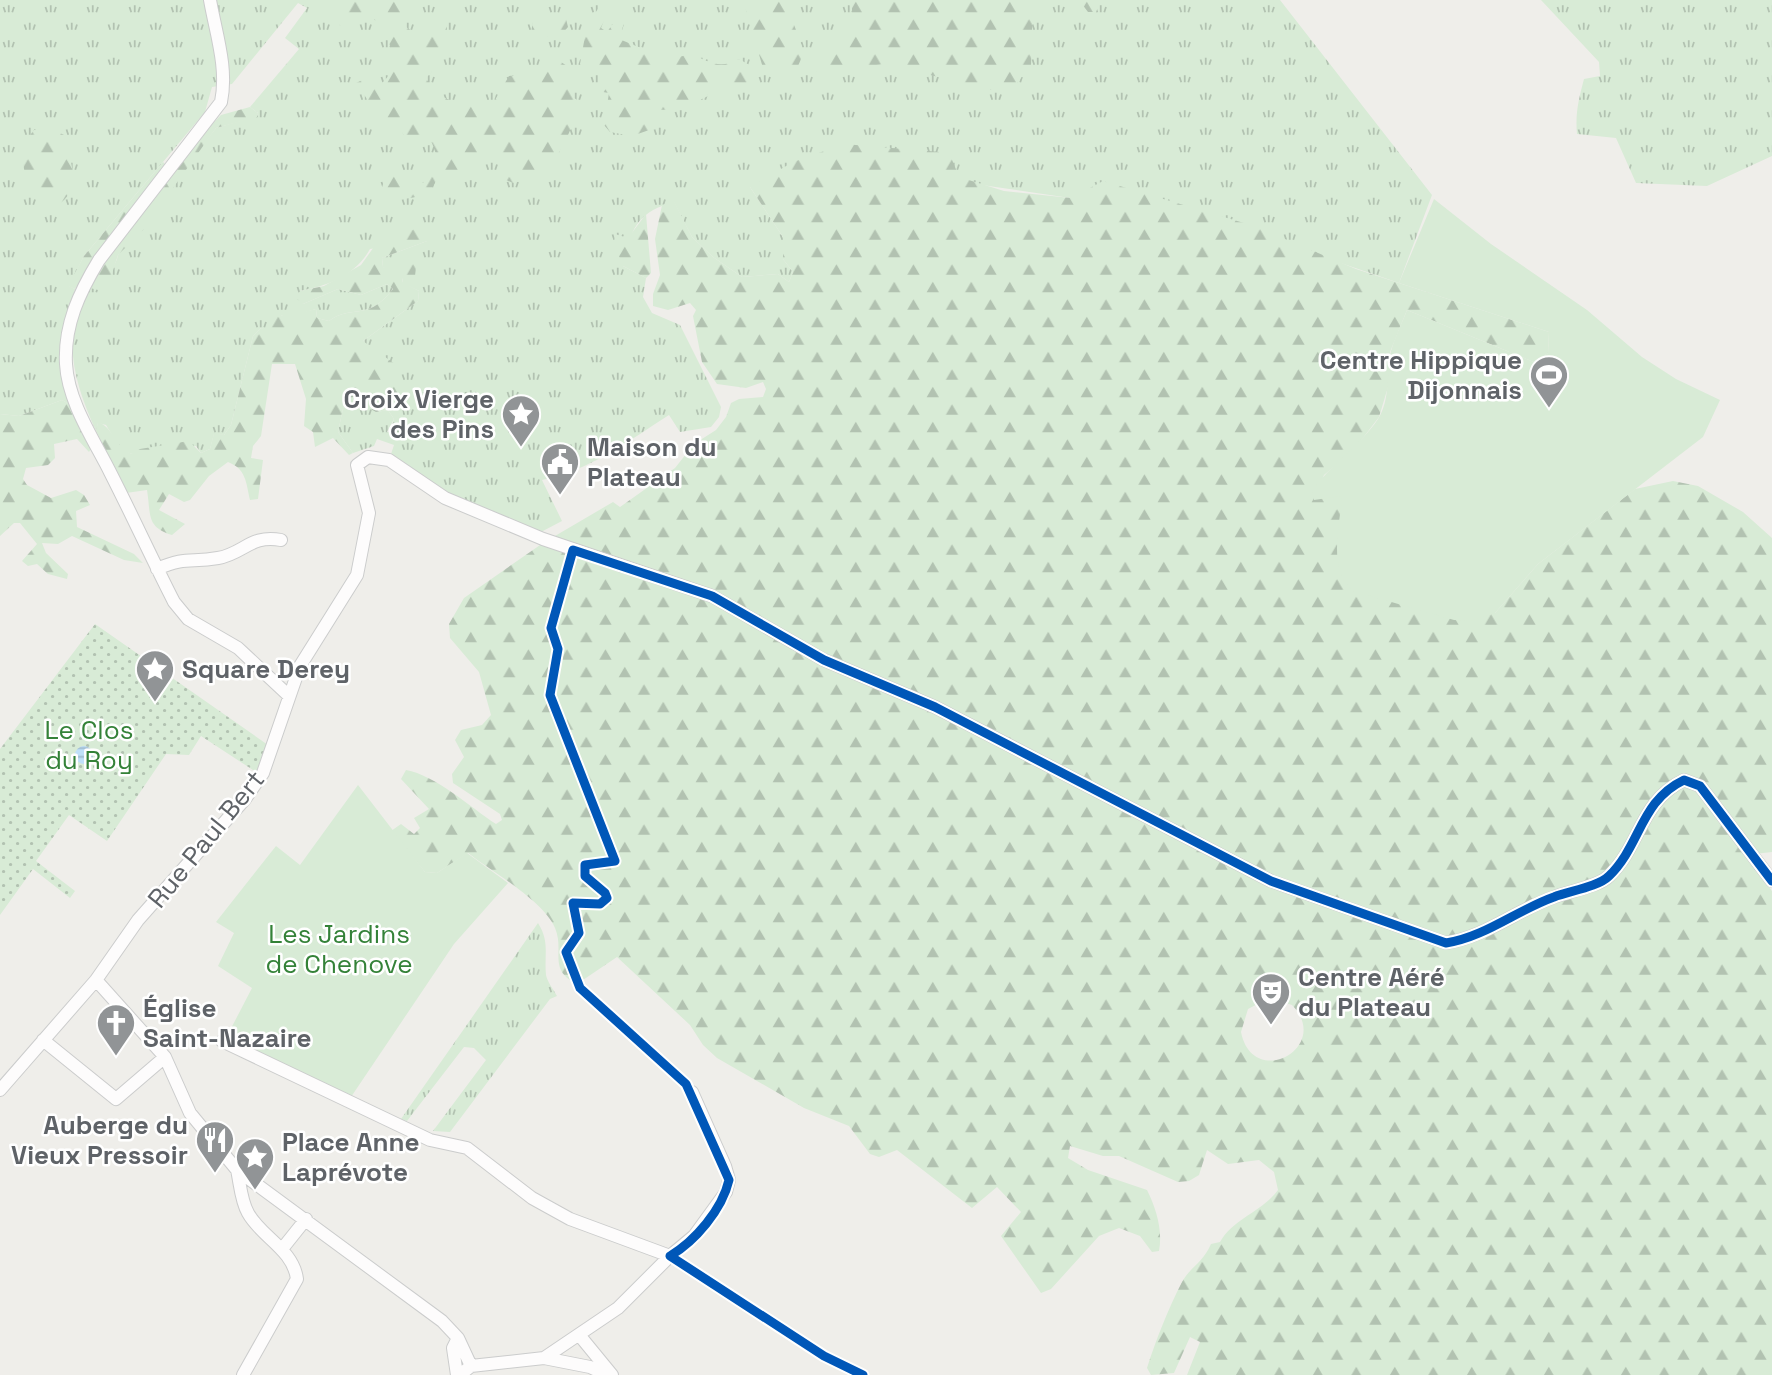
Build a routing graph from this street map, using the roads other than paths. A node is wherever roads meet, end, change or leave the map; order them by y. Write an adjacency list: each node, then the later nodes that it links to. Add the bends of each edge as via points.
1 (210, 0): 3 (street, via 221,55 221,102 99,260 73,310 66,341 68,376 76,402)
2 (281, 540): 3 (street, via 254,540 225,556 186,558)
3 (157, 569): 4 (street, via 188,619 238,648)
4 (288, 695): 5 (street, Rue Paul Bert, via 307,650 357,575 369,513 357,463 373,456 389,460 445,498 542,540 712,596 824,660 935,708 1271,881 1446,943 1466,940 1533,904 1607,878 1659,797 1684,780 1700,786); 6 (street, Rue Paul Bert, via 263,774 138,920)
5 (1772, 881)
6 (96, 980): 7 (street, Rue Paul Bert); 9 (street)
7 (43, 1040): 9 (street, via 116,1099); 10 (street, Rue Paul Bert)
8 (222, 1041): 15 (street, via 430,1140 467,1148 532,1198 570,1219)
9 (165, 1057): 12 (street, via 190,1113)
10 (0, 1090)
11 (692, 1092): 15 (street, via 729,1180 716,1209 683,1248)
12 (237, 1170): 13 (street); 14 (street, via 248,1213)
13 (306, 1219): 14 (street); 17 (street, via 442,1321)
14 (282, 1249): 20 (street, via 297,1279)
15 (670, 1255): 16 (street, via 618,1308)
16 (580, 1336): 18 (street); 23 (street)
17 (458, 1338): 19 (street); 21 (street, via 453,1348)
18 (544, 1358): 19 (street); 22 (street)
19 (471, 1366): 21 (street)
20 (243, 1375)
21 (458, 1375)
22 (607, 1375)
23 (613, 1375)

